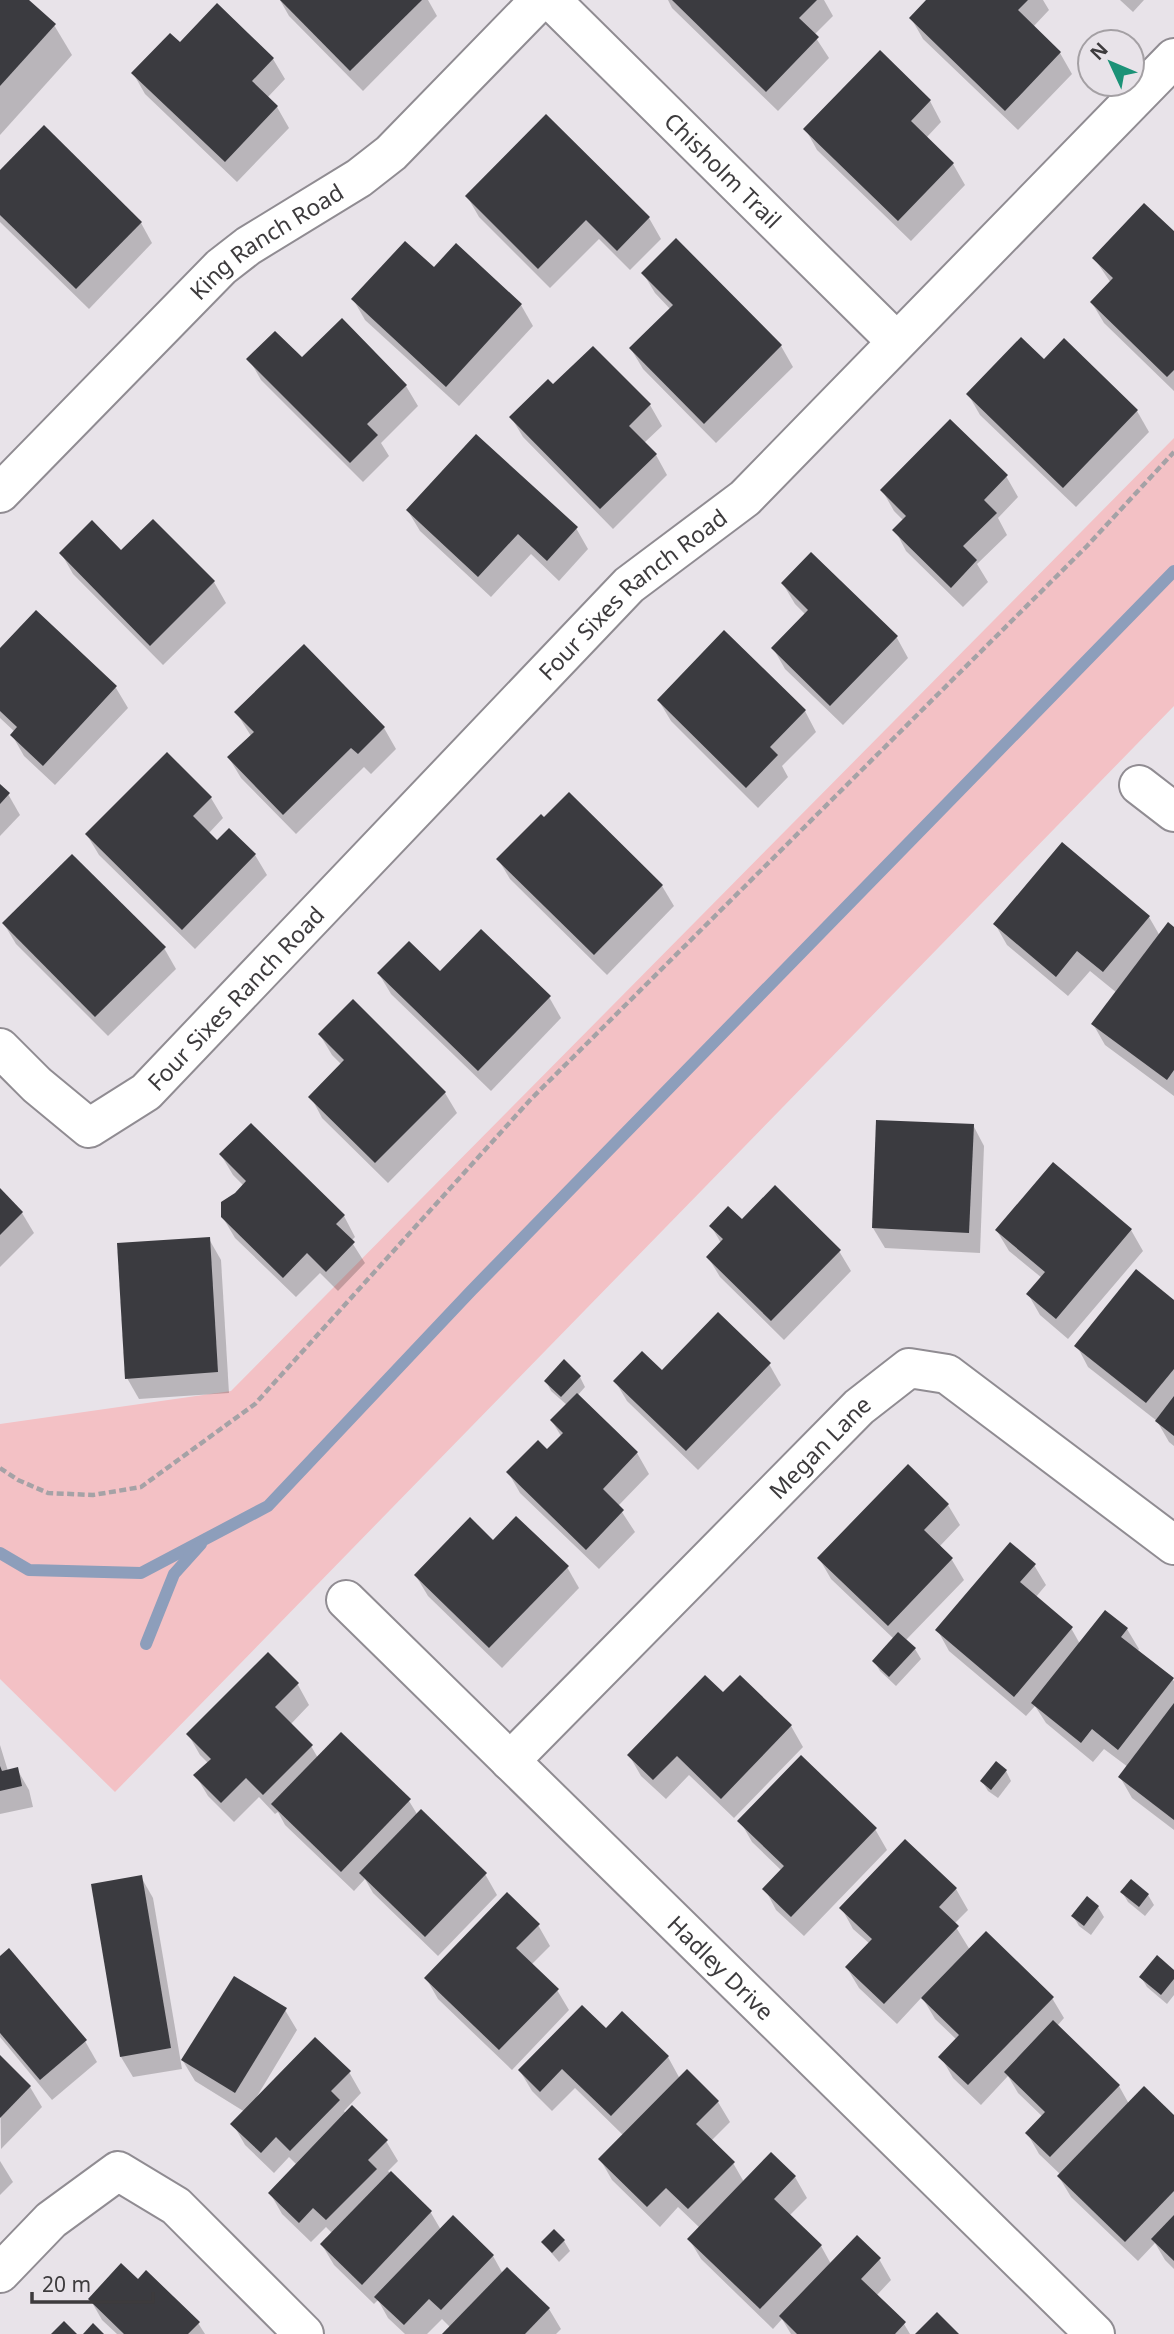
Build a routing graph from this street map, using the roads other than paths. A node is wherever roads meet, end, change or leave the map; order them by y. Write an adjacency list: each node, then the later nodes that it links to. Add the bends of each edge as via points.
1 (540, 0): 5 (street, King Ranch Road, via 391,153 221,267)
2 (551, 0): 4 (street, Chisholm Trail)
3 (1174, 58): 4 (street, Four Sixes Ranch Road)
4 (896, 341): 8 (street, Four Sixes Ranch Road, via 744,498 629,585 146,1092 89,1128)
5 (0, 493)
6 (1139, 785): 7 (street)
7 (1174, 812)
8 (0, 1048)
9 (1174, 1545): 11 (street, Megan Lane, via 947,1374 909,1368 859,1407)
10 (346, 1601): 11 (street, Hadley Drive)
11 (510, 1761): 14 (street, Hadley Drive)
12 (0, 2273): 13 (street, via 51,2220 118,2171 176,2206)
13 (303, 2334)
14 (1095, 2334)

